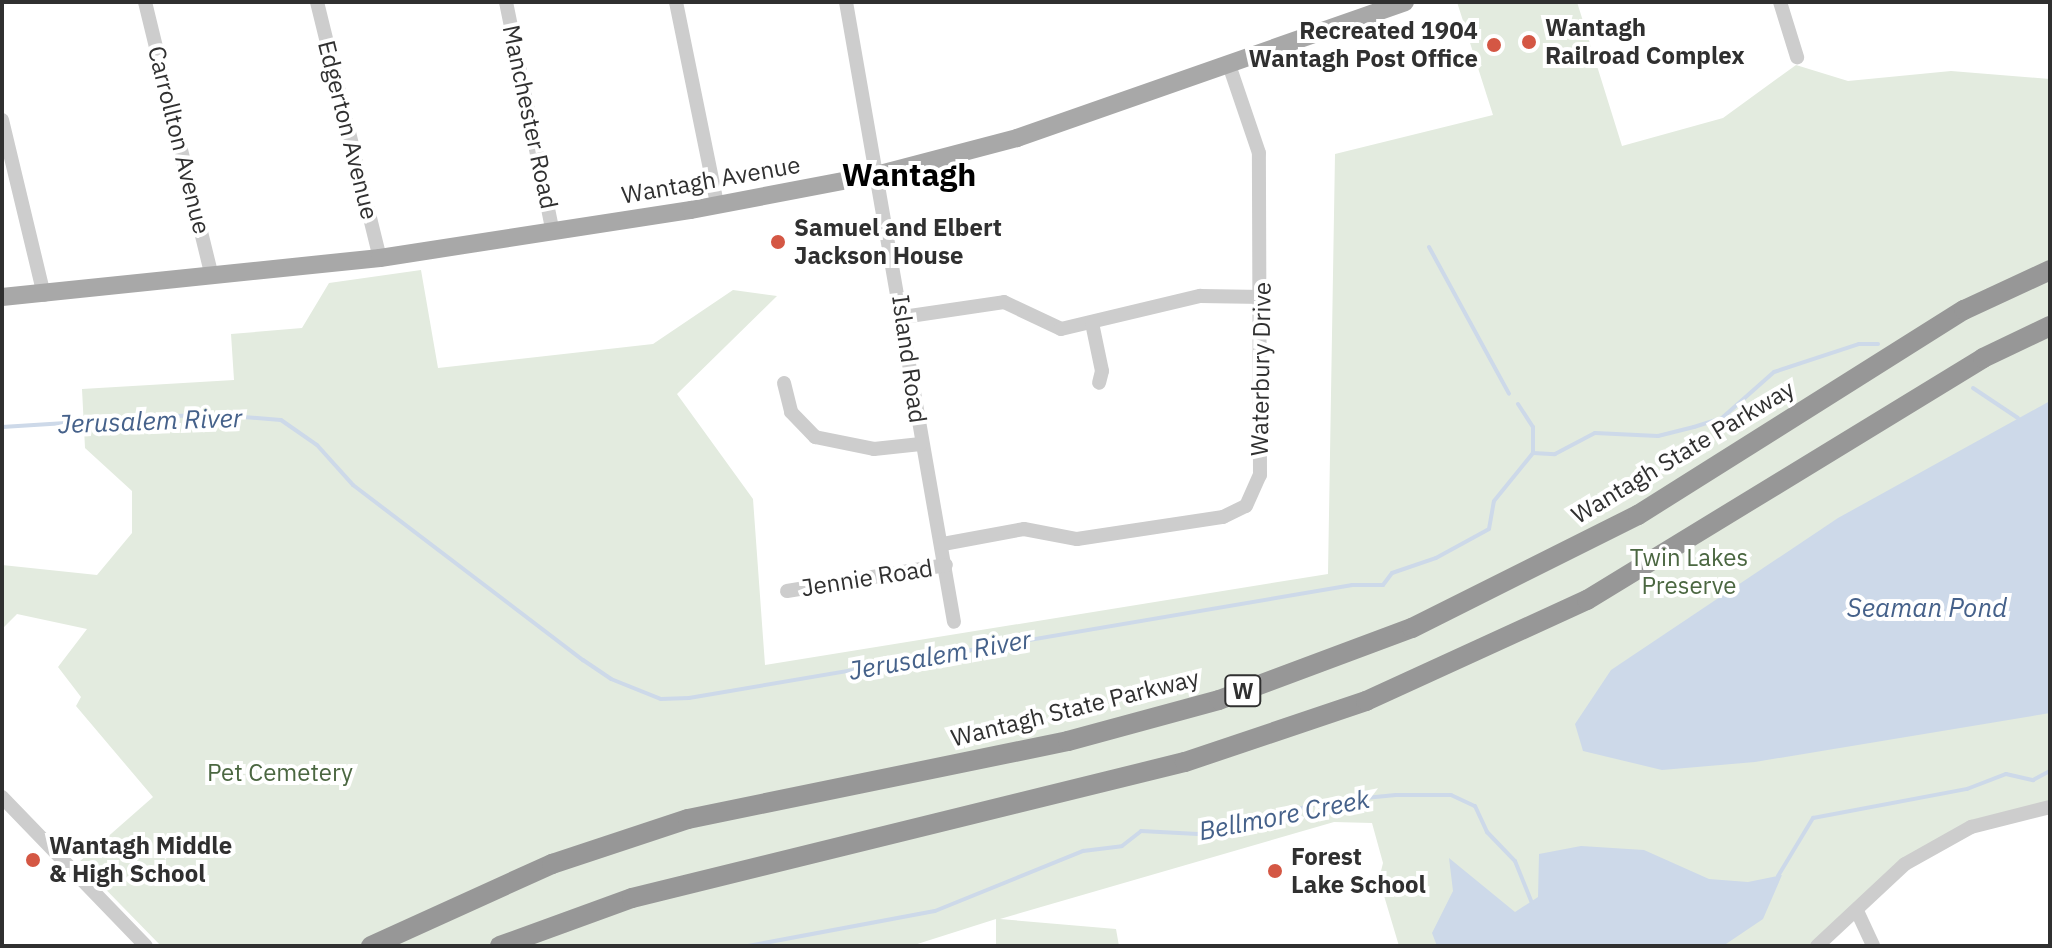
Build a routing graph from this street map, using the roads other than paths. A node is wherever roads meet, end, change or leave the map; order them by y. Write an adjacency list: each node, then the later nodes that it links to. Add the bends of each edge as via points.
1 (145, 2): 16 (street, Carrollton Avenue)
2 (317, 2): 14 (street, Edgerton Avenue)
3 (506, 2): 13 (street, Manchester Road)
4 (676, 2): 12 (street)
5 (846, 2): 11 (street, Island Road)
6 (1405, 2): 9 (main road, Wantagh Avenue)
7 (1780, 2): 8 (street)
8 (1797, 57)
9 (1230, 68): 11 (main road, Wantagh Avenue, via 1017,138); 19 (street, Waterbury Drive, via 1259,153)
10 (2, 120): 17 (street)
11 (880, 174): 12 (main road, Wantagh Avenue); 20 (street, Island Road)
12 (717, 204): 13 (main road, Wantagh Avenue)
13 (553, 232): 14 (main road, Wantagh Avenue)
14 (380, 258): 16 (main road, Wantagh Avenue)
15 (2050, 270): 34 (highway, Wantagh State Parkway / W, via 1964,310 1638,515 1412,628 1219,700 1068,741 688,819 552,864)
16 (212, 277): 17 (main road, Wantagh Avenue)
17 (44, 295): 18 (main road, Wantagh Avenue)
18 (2, 297)
19 (1263, 297): 21 (street, via 1200,296); 26 (street, Waterbury Drive, via 1260,475 1246,506 1223,517 1077,539 1024,529)
20 (903, 317): 21 (street, via 992,301 1014,306 1052,328); 25 (street, Island Road)
21 (1092, 323): 24 (street, via 1102,371)
22 (2050, 326): 35 (highway, W, via 1983,358 1587,600 1366,701 1185,762 632,898)
23 (784, 383): 25 (street, via 791,412 815,437 874,449)
24 (1099, 383)
25 (921, 444): 26 (street, Island Road)
26 (943, 544): 27 (street, Island Road)
27 (946, 565): 28 (street, Jennie Road); 29 (street, Island Road)
28 (787, 591)
29 (954, 622)
30 (2, 797): 33 (street)
31 (2050, 807): 32 (street, via 1971,827 1905,864)
32 (1857, 911): 36 (street); 37 (street)
33 (146, 946)
34 (371, 946)
35 (500, 946)
36 (1817, 946)
37 (1873, 946)

